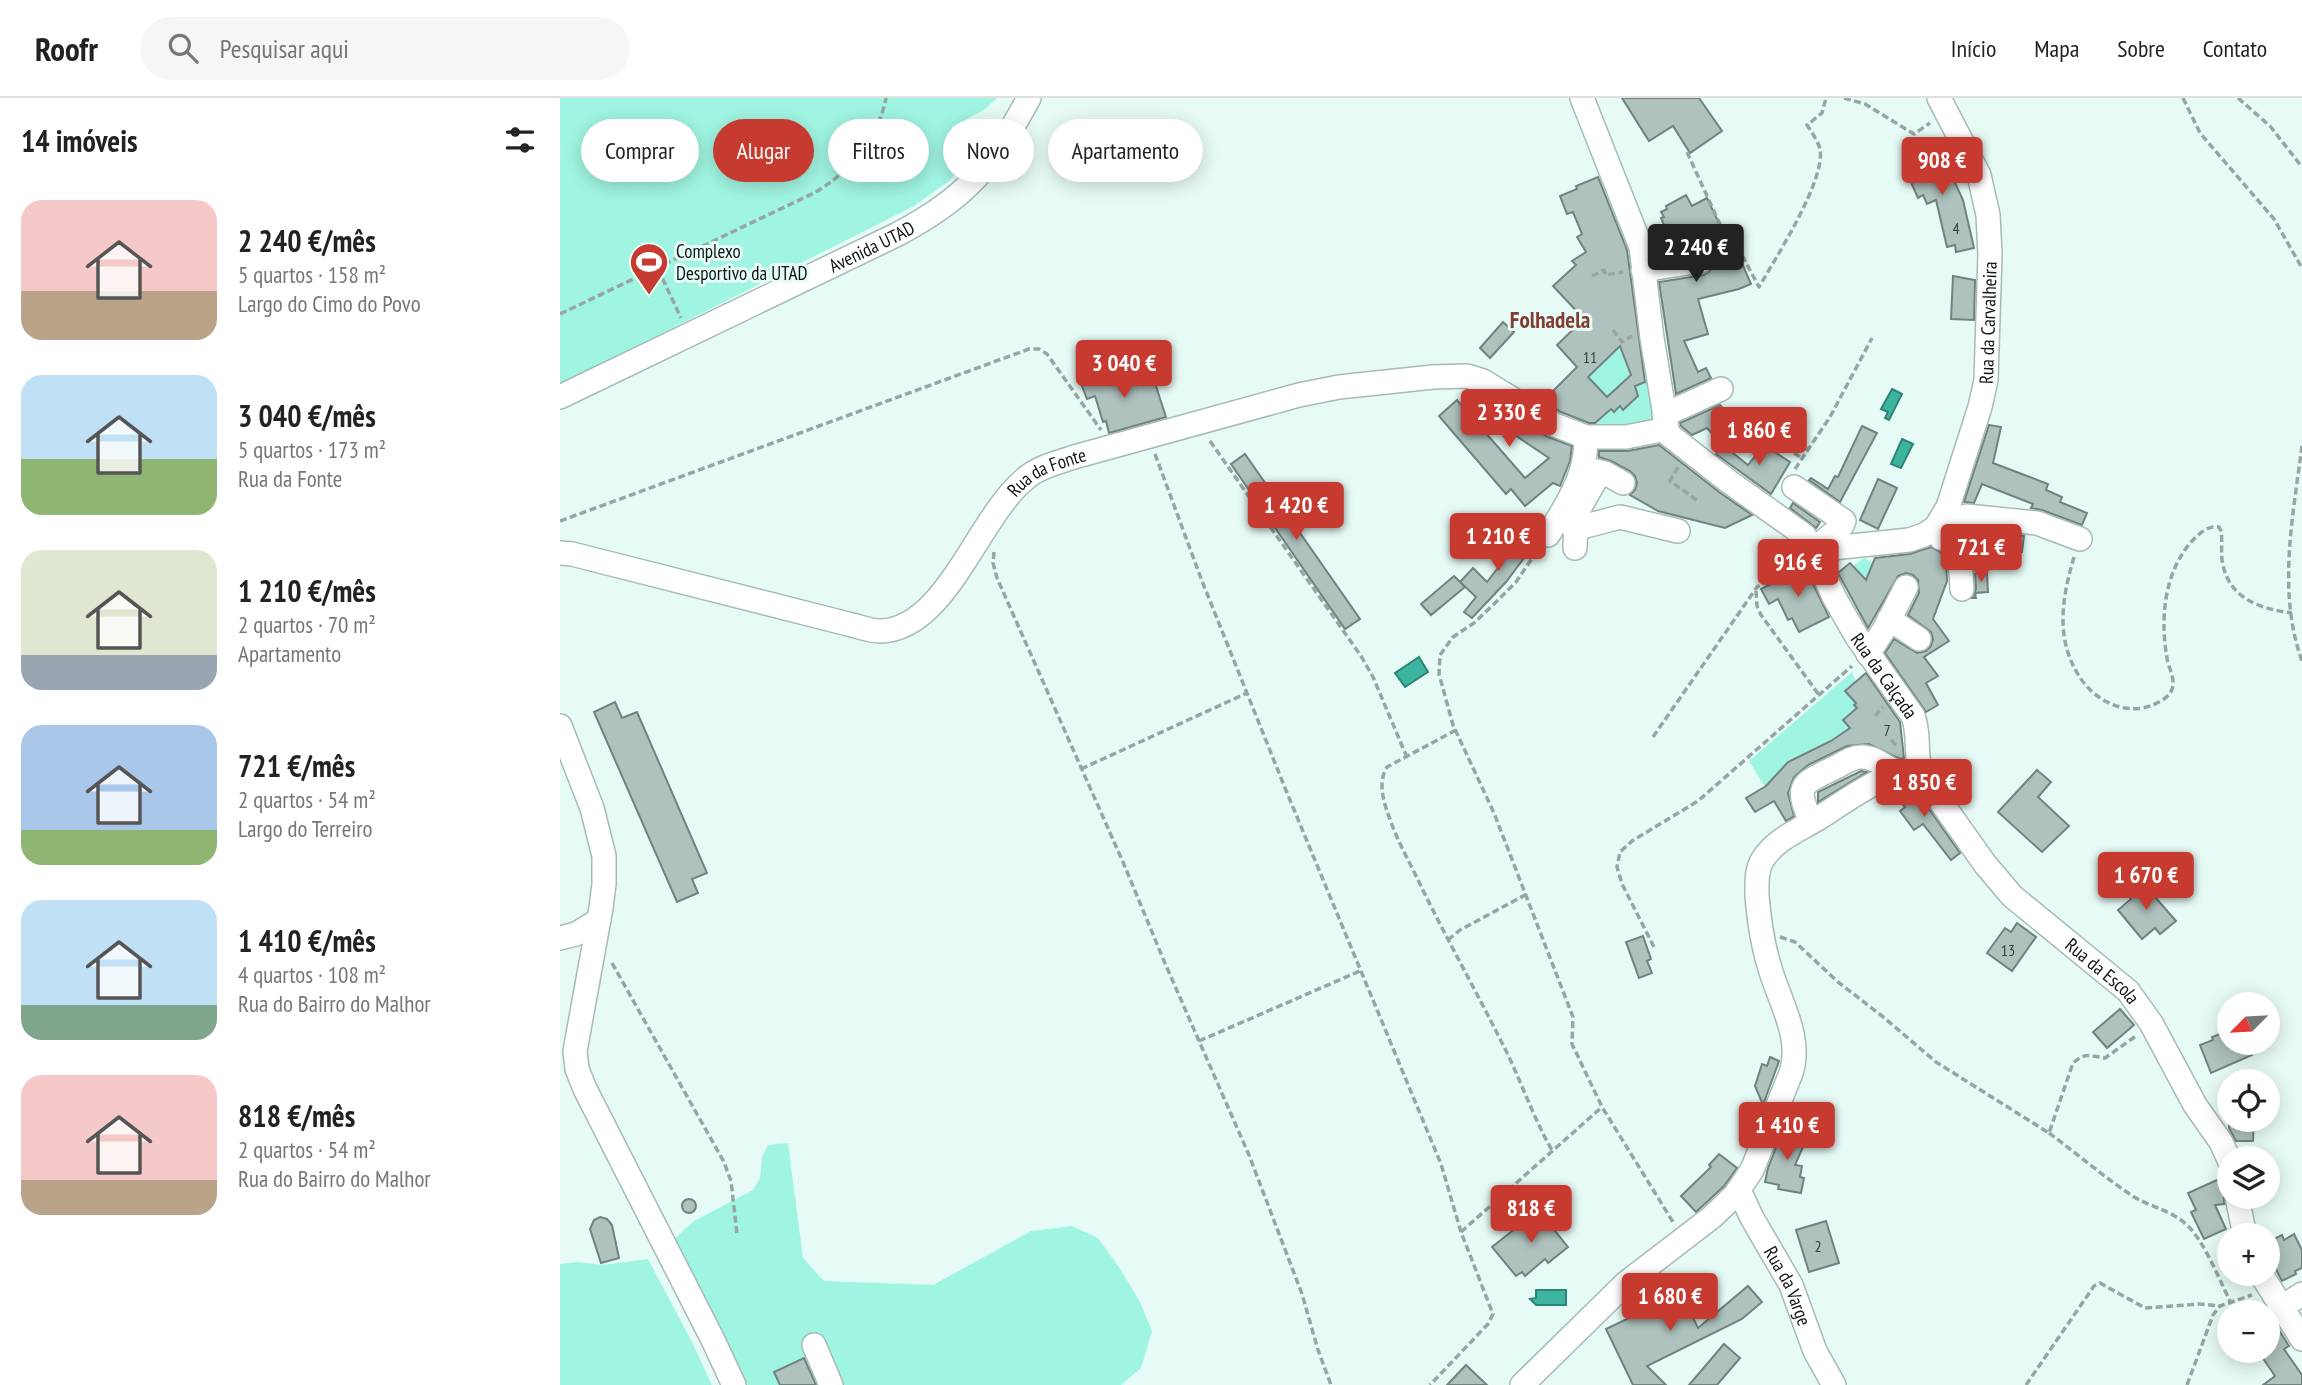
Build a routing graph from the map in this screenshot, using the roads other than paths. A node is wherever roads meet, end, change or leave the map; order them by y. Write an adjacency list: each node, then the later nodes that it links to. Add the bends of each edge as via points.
1 (1029, 98): 7 (street, Avenida UTAD, via 991,161 942,209)
2 (1582, 98): 5 (street, via 1637,233)
3 (1943, 105): 16 (street, Rua da Carvalheira, via 1979,175 1988,215 1986,380 1945,514 1936,527)
4 (1693, 262): 5 (street)
5 (1643, 270): 8 (street)
6 (1721, 388): 8 (street)
7 (560, 397)
8 (1665, 422): 9 (street, via 1626,437); 19 (street, Rua da Calçada, via 1671,438 1799,530)
9 (1586, 437): 10 (street); 18 (street, Rua da Fonte, via 1555,425 1492,384 1458,376 1319,390 1273,401 1044,467 1026,478 985,528 926,613 883,631)
10 (1592, 470): 11 (street); 13 (street, via 1576,514 1575,538 1619,517); 15 (street)
11 (1623, 483)
12 (1792, 483): 19 (street, via 1844,521)
13 (1678, 531)
14 (1947, 534): 16 (street); 17 (street, via 1955,519 1967,516 2037,523); 21 (street, via 1960,557)
15 (1548, 535)
16 (1916, 538): 19 (street)
17 (2080, 539)
18 (560, 553)
19 (1815, 553): 24 (street, Rua da Calçada, via 1833,597)
20 (1906, 587): 22 (street)
21 (1962, 589)
22 (1889, 619): 23 (street); 24 (street)
23 (1919, 639)
24 (1868, 654): 26 (street, Rua da Calçada, via 1913,716)
25 (560, 726): 29 (street, via 601,838 605,875)
26 (1919, 769): 27 (street); 31 (street, Rua da Escola, via 2003,886 2128,991)
27 (1896, 772): 28 (street); 28 (street, via 1861,757 1816,776 1802,792)
28 (1811, 822): 32 (street, via 1778,842 1757,872 1763,940 1795,1057 1752,1170)
29 (597, 928): 30 (street); 37 (street, via 575,1051 579,1075)
30 (560, 938)
31 (2223, 1146)
32 (1739, 1190): 39 (street, via 1712,1217 1626,1283); 40 (street, Rua da Varge, via 1791,1285 1817,1357)
33 (2270, 1291): 34 (street); 35 (street)
34 (2302, 1294)
35 (2302, 1339)
36 (814, 1345): 38 (street)
37 (734, 1385)
38 (831, 1385)
39 (1522, 1385)
40 (1834, 1385)

